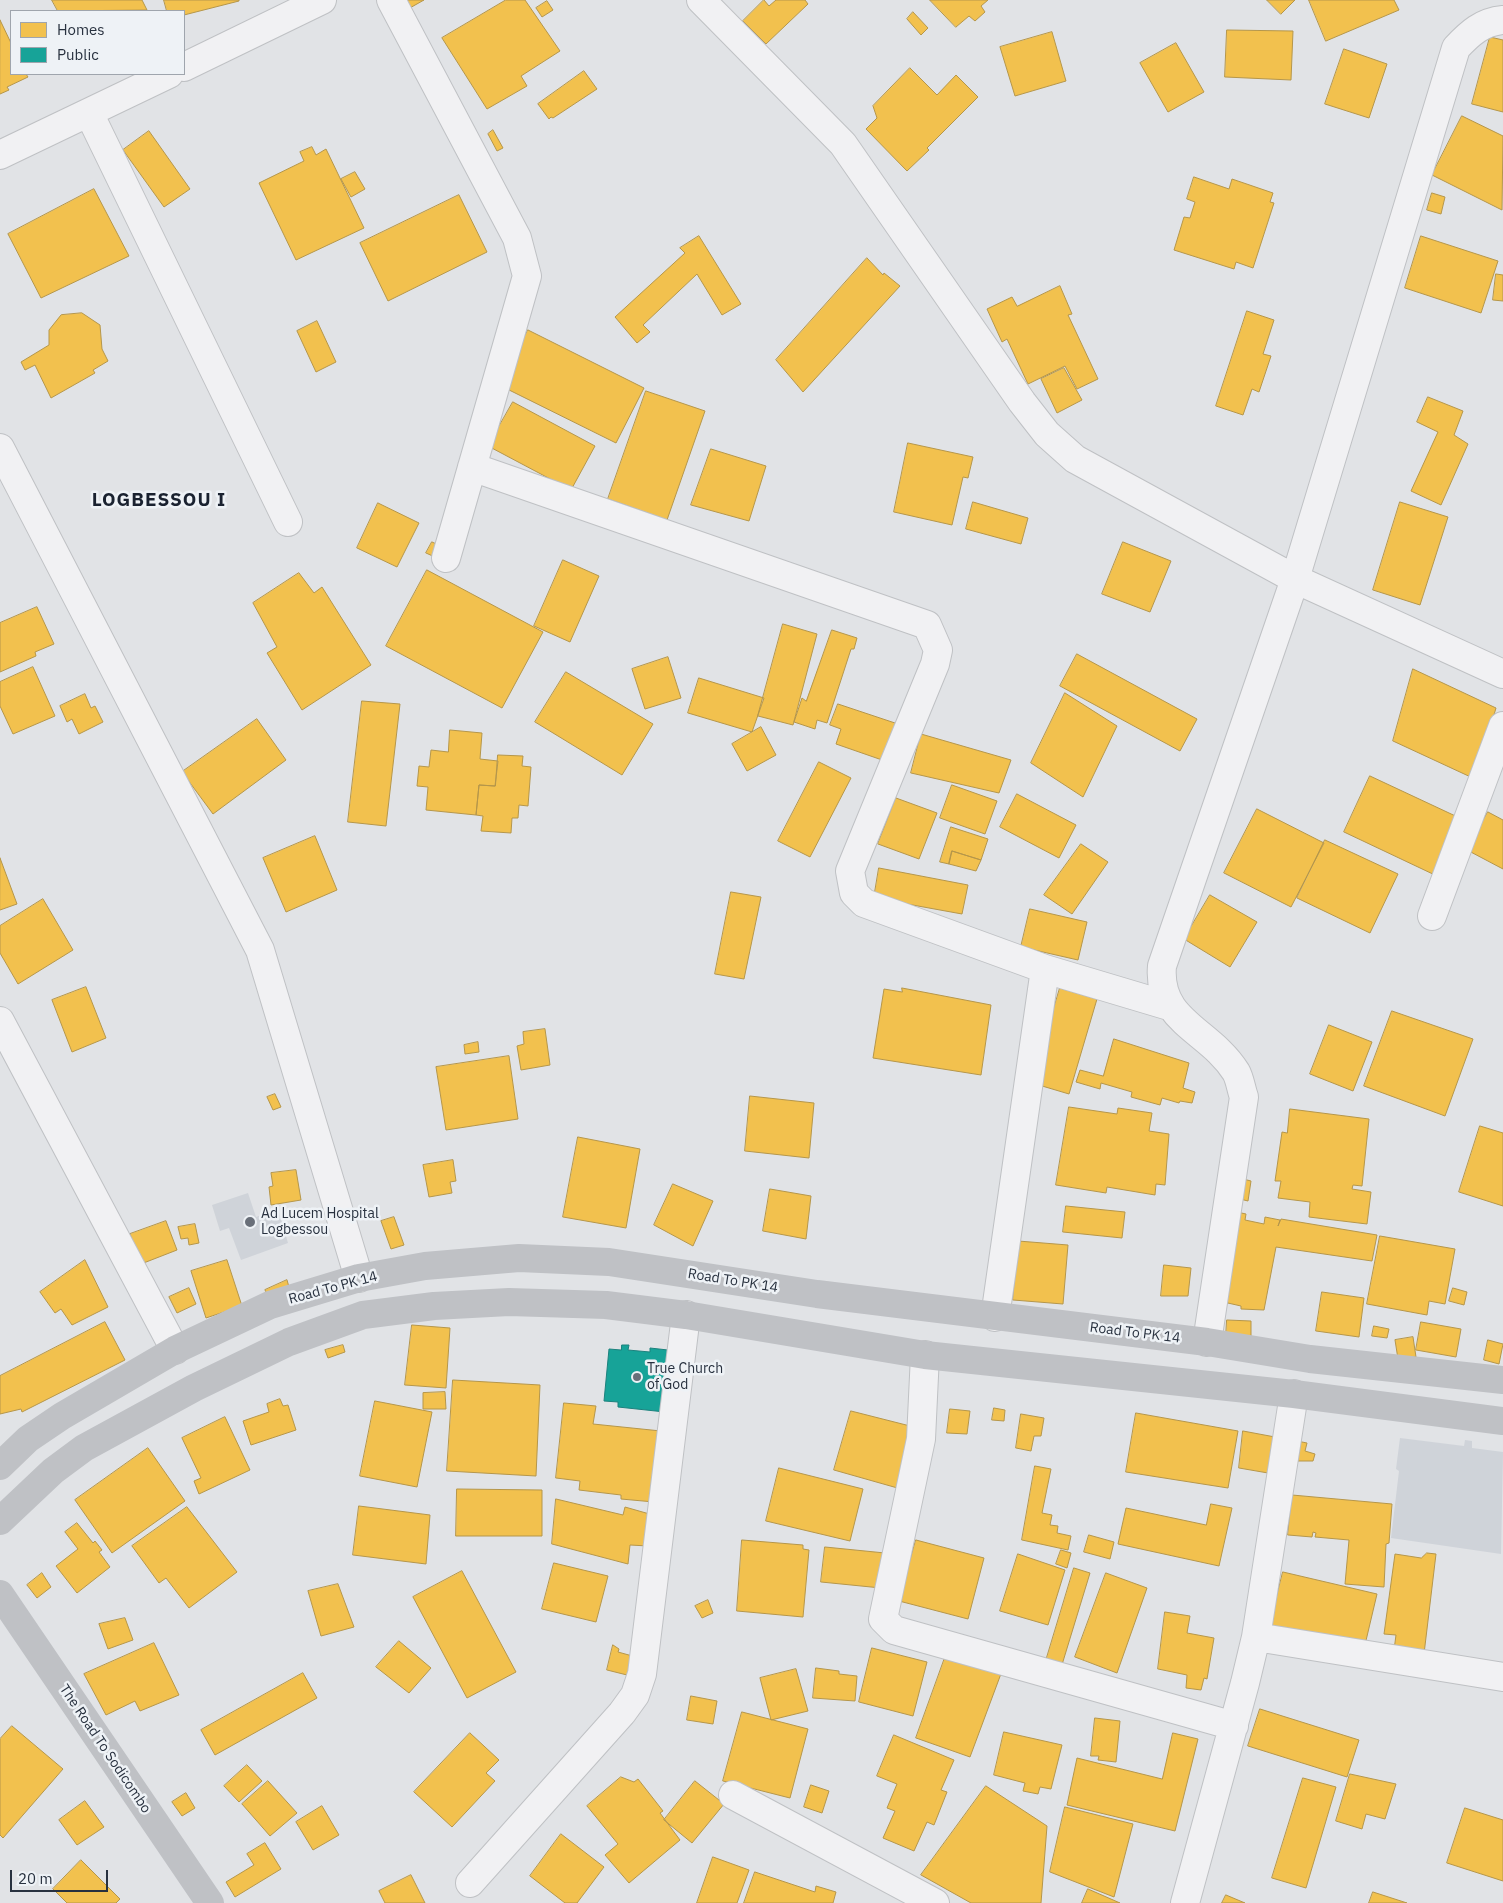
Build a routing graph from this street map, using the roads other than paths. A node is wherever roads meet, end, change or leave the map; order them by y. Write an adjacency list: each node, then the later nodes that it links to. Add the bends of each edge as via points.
1 (322, 0): 5 (street)
2 (391, 0): 10 (street, via 517,238 527,276)
3 (701, 0): 13 (street, via 843,144 1047,434 1075,459)
4 (1503, 20): 13 (street, via 1472,31 1456,48)
5 (185, 67)
6 (167, 75): 7 (street)
7 (89, 113): 8 (street); 11 (street)
8 (0, 155)
9 (0, 448): 20 (street, via 260,950)
10 (472, 467): 12 (street); 17 (street, via 927,625 938,650 935,664 850,870 854,893 864,903)
11 (288, 522)
12 (446, 558)
13 (1296, 578): 14 (street); 18 (street, via 1162,966 1160,984)
14 (1503, 674)
15 (1503, 726): 16 (street)
16 (1432, 916)
17 (1045, 969): 18 (street); 22 (street)
18 (1169, 1006): 23 (street, via 1236,1072 1244,1097)
19 (0, 1020): 24 (street)
20 (359, 1278): 22 (main road, Road To PK 14, via 425,1266 518,1258 609,1262); 24 (main road, Road To PK 14, via 270,1306)
21 (686, 1315): 25 (main road); 30 (main road, via 606,1305 508,1302 434,1306 364,1315 289,1342 194,1388 84,1448 53,1471); 36 (street, via 642,1674 635,1695)
22 (995, 1317): 23 (main road, Road To PK 14)
23 (1207, 1342): 26 (main road, Road To PK 14, via 1310,1359)
24 (175, 1350): 29 (main road, Road To PK 14, via 62,1416 28,1439)
25 (925, 1355): 27 (main road); 34 (street, via 921,1439 883,1620 894,1630)
26 (1503, 1380)
27 (1294, 1394): 28 (main road); 32 (street)
28 (1503, 1421)
29 (3, 1462)
30 (0, 1521)
31 (0, 1594): 37 (main road, The Road To Sodicombo)
32 (1256, 1637): 33 (street); 34 (street)
33 (1503, 1677)
34 (1234, 1726): 39 (street)
35 (733, 1795): 38 (street)
36 (470, 1883)
37 (210, 1903)
38 (935, 1903)
39 (1185, 1903)

